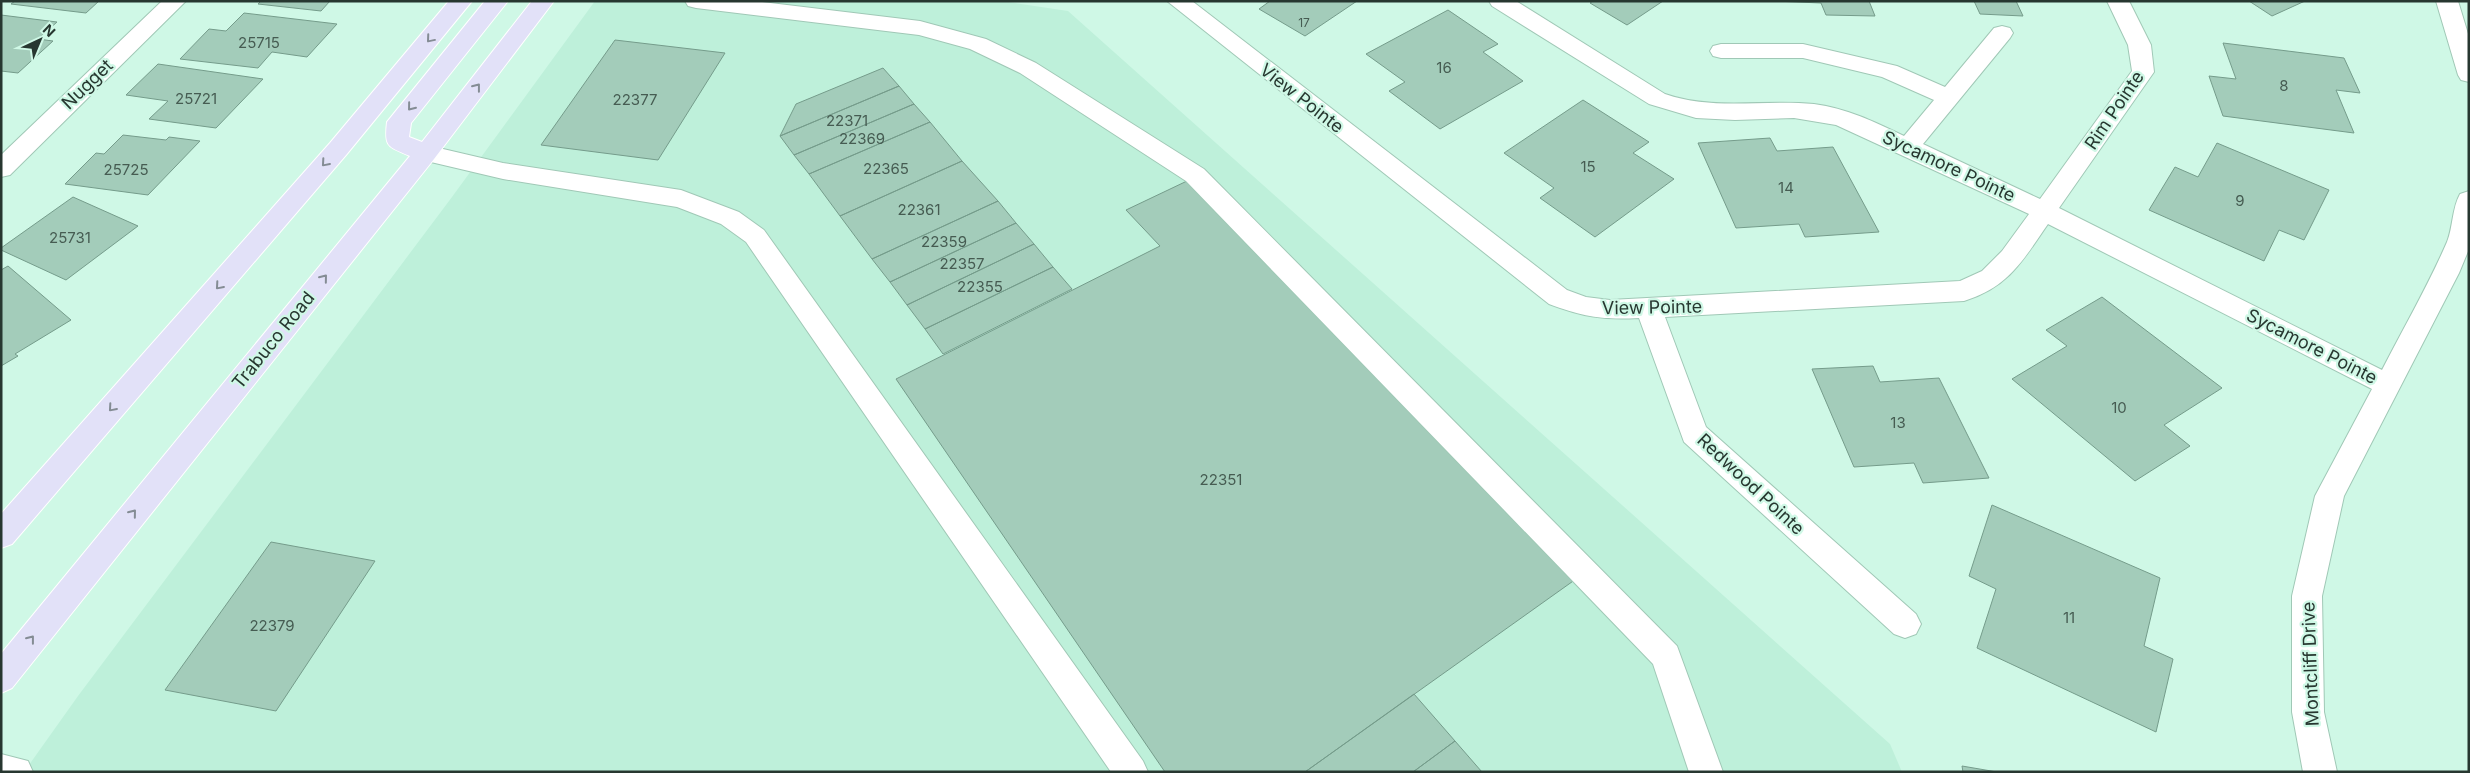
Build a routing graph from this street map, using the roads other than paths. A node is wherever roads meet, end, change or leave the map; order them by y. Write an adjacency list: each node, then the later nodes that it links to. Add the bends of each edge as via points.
1 (175, 1): 16 (street, Nugget)
2 (461, 1): 21 (main road, one-way to 21, via 338,149)
3 (497, 1): 15 (main road, one-way to 15, via 399,122 397,141)
4 (543, 1): 15 (main road, Trabuco Road, one-way to 4)
5 (696, 1): 27 (street, via 920,28 978,44 1028,68 1195,174 1666,656)
6 (1178, 1): 19 (street, View Pointe, via 1558,297 1584,307)
7 (1500, 1): 14 (street, Sycamore Pointe, via 1657,99 1682,109 1833,115)
8 (2118, 1): 18 (street, Rim Pointe, via 2142,52 2143,72)
9 (2447, 1): 12 (street)
10 (2002, 33): 13 (street)
11 (1721, 51): 13 (street, via 1803,50 1889,71)
12 (2468, 71)
13 (1949, 97): 14 (street)
14 (1908, 147): 18 (street, Sycamore Pointe)
15 (426, 153): 23 (main road, Trabuco Road, one-way to 15); 26 (street, via 503,171 681,199 730,218 755,236)
16 (1, 169)
17 (2469, 200): 20 (street, Montcliff Drive, via 2463,233 2446,273)
18 (2044, 211): 19 (street, View Pointe, via 2011,258 1991,278 1964,291); 20 (street, Sycamore Pointe)
19 (1649, 309): 22 (street, Redwood Pointe, via 1694,434)
20 (2388, 385): 28 (street, Montcliff Drive, via 2330,496 2307,596 2308,712)
21 (1, 535)
22 (1905, 624)
23 (1, 678)
24 (1, 770): 25 (street)
25 (16, 772)
26 (1130, 772)
27 (1706, 772)
28 (2320, 772)

